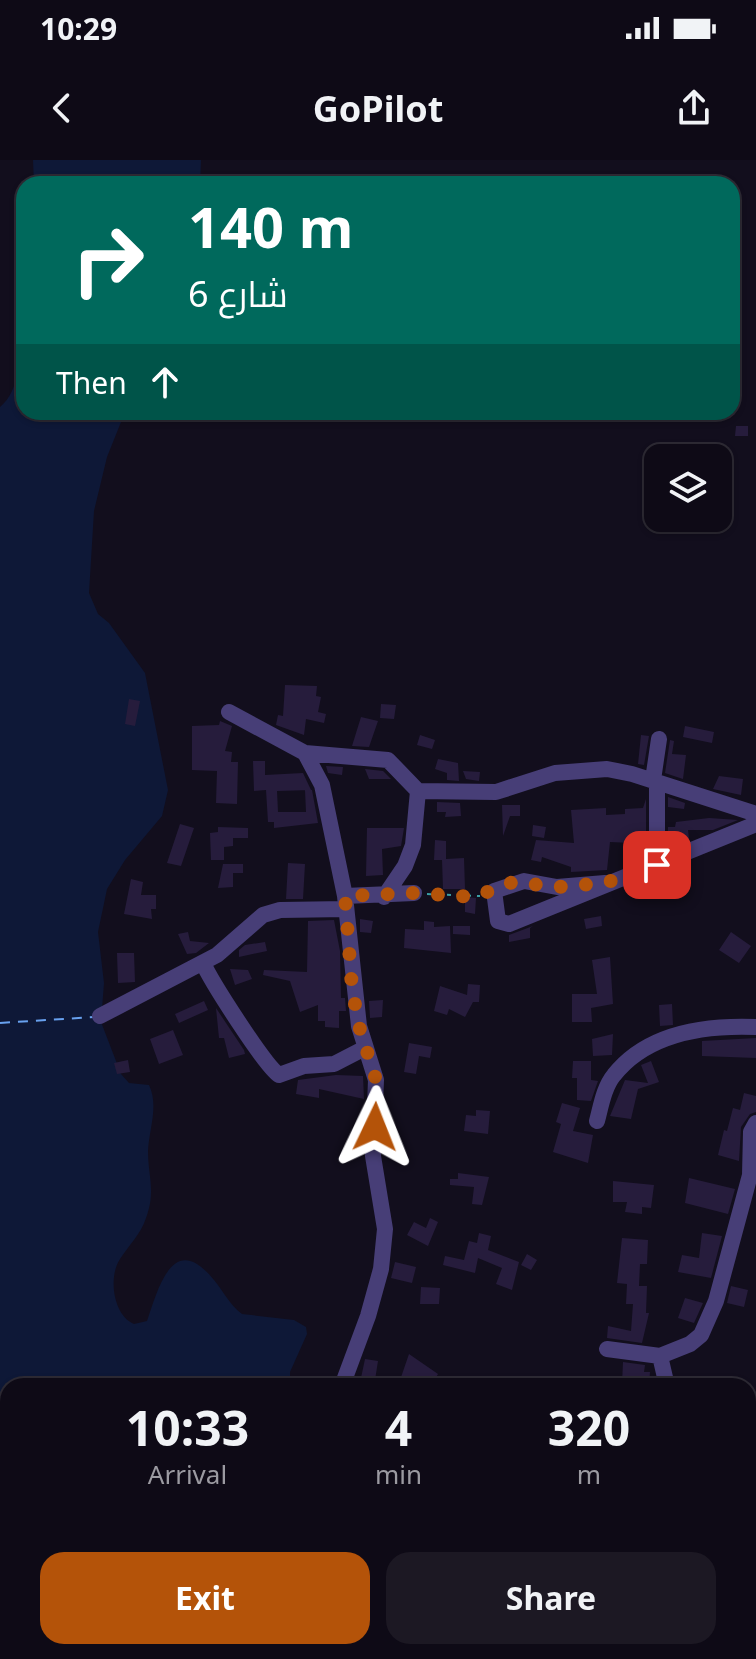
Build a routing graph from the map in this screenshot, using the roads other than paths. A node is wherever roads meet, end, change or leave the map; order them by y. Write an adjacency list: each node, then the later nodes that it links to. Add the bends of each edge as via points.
1 (229, 712): 3 (street)
2 (659, 739): 4 (street)
3 (305, 753): 5 (street, via 381,757); 12 (street, via 322,785)
4 (655, 781): 5 (street, via 607,769 581,769 496,792); 6 (street); 8 (street)
5 (418, 791): 11 (street, via 413,845)
6 (756, 814)
7 (756, 824): 8 (street)
8 (657, 865): 9 (street)
9 (605, 883): 9 (street, via 557,887 524,881 494,891 498,921 506,925)
10 (414, 893): 11 (street)
11 (384, 897): 12 (street)
12 (345, 902): 13 (street, via 271,912); 16 (street, via 352,988)
13 (203, 963): 14 (street); 16 (street, via 279,1075 334,1064)
14 (100, 1016)
15 (756, 1027): 17 (street, via 685,1031 646,1050 613,1075)
16 (365, 1048): 22 (street, via 376,1080 373,1156 385,1229 381,1269)
17 (597, 1121)
18 (756, 1123): 19 (street, via 751,1132)
19 (753, 1175): 21 (street, via 701,1335)
20 (607, 1349): 21 (street)
21 (660, 1356): 23 (street)
22 (345, 1378)
23 (665, 1378)

